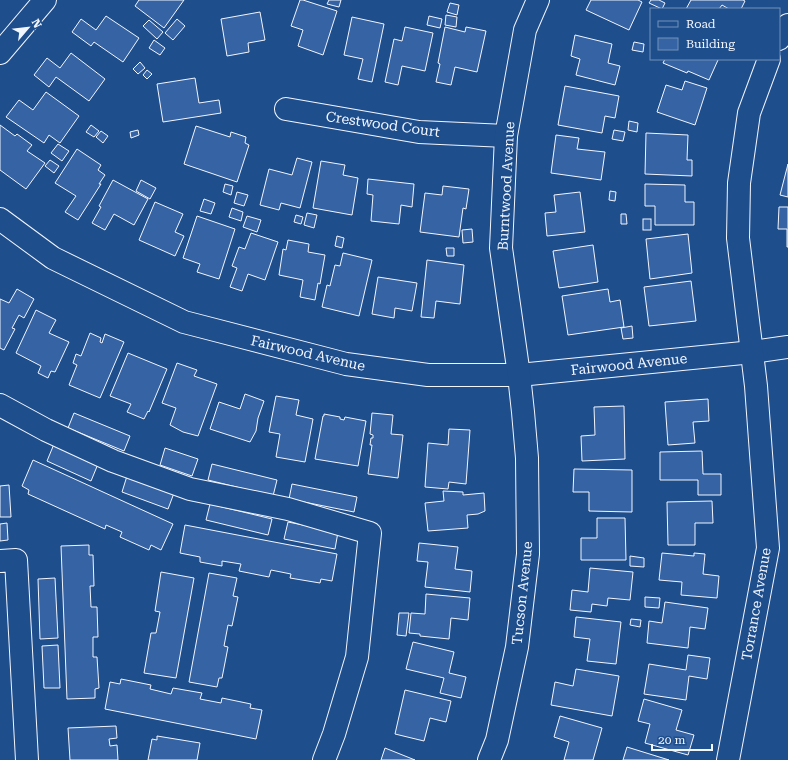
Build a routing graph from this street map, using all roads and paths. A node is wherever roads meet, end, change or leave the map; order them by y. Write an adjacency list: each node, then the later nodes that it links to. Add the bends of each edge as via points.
1 (45, 0): 5 (street)
2 (538, 0): 8 (street, Burntwood Avenue, via 525,30)
3 (788, 25): 4 (street)
4 (780, 37)
5 (0, 53)
6 (769, 60): 11 (street, Torrance Avenue, via 749,113 740,183 738,238)
7 (286, 109): 8 (street, Crestwood Court, via 418,132)
8 (506, 136): 12 (street, Burntwood Avenue, via 501,248)
9 (0, 219): 12 (street, Fairwood Avenue, via 53,258 184,322 346,364 428,375)
10 (788, 347): 11 (street, Fairwood Avenue)
11 (753, 352): 12 (street, Fairwood Avenue); 18 (street, Torrance Avenue, via 768,548)
12 (519, 375): 17 (street, Tucson Avenue, via 527,458 528,554 517,647 497,740)
13 (0, 405): 16 (street, via 113,461 190,489 288,509 370,533 357,657)
14 (0, 561): 15 (street, via 16,560)
15 (26, 760)
16 (324, 760)
17 (489, 760)
18 (728, 760)

